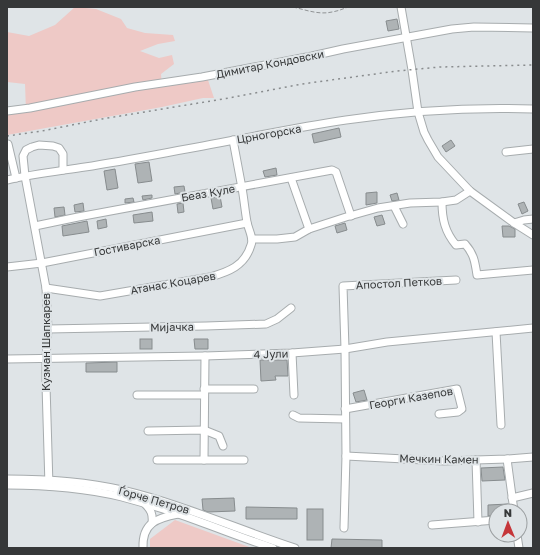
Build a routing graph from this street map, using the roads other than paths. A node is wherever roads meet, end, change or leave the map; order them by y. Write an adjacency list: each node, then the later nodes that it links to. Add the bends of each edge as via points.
1 (401, 7): 3 (street)
2 (533, 28): 3 (street, Димитар Кондовски, via 452,29)
3 (406, 38): 5 (street, Димитар Кондовски); 6 (street)
4 (533, 109): 6 (street, Црногорска)
5 (7, 111)
6 (418, 112): 7 (street, Црногорска, via 345,120); 17 (street, via 424,132 438,157)
7 (233, 140): 11 (street, Црногорска); 16 (street)
8 (8, 144): 13 (street)
9 (533, 149): 10 (street)
10 (506, 152)
11 (63, 170): 12 (street, Црногорска); 12 (street, Кузман Шапкарев, via 63,154 59,148 39,145 26,150 23,156)
12 (25, 176): 13 (street, Црногорска); 25 (street, Кузман Шапкарев)
13 (16, 178): 15 (street, Црногорска)
14 (291, 178): 16 (street, Беаз Куле); 20 (street, Беаз Куле, via 332,170 336,172); 26 (street)
15 (7, 180)
16 (242, 187): 22 (street); 25 (street, Беаз Куле)
17 (470, 191): 18 (street, via 456,200); 23 (street)
18 (442, 202): 19 (street); 31 (street, via 443,219 450,238 456,245 465,244 469,248 474,257 477,275)
19 (394, 206): 20 (street); 24 (street)
20 (351, 216): 26 (street)
21 (533, 219): 23 (street)
22 (247, 223): 28 (street); 29 (street, Гостиварска)
23 (514, 223): 27 (street)
24 (403, 224)
25 (35, 226): 29 (street, Кузман Шапкарев)
26 (309, 229): 28 (street, via 295,237)
27 (533, 235)
28 (252, 239): 33 (street, Атанас Коцарев, via 252,245 241,263 224,273 210,277 100,296)
29 (42, 263): 30 (street, Гостиварска); 33 (street, Кузман Шапкарев)
30 (7, 267)
31 (533, 270)
32 (456, 280): 38 (street, Апостол Петков, via 343,286)
33 (46, 288): 35 (street, Кузман Шапкарев)
34 (291, 308): 35 (street, Мијачка, via 277,320 266,324)
35 (48, 328): 41 (street, Кузман Шапкарев)
36 (533, 328): 37 (street, 4 Јули)
37 (496, 332): 38 (street, 4 Јули, via 387,342); 51 (street)
38 (345, 349): 39 (street, 4 Јули); 47 (street)
39 (292, 353): 40 (street, 4 Јули); 45 (street)
40 (205, 356): 41 (street, 4 Јули); 44 (street)
41 (46, 358): 42 (street, 4 Јули); 63 (street, Кузман Шапкарев)
42 (7, 359)
43 (254, 389): 44 (street)
44 (204, 392): 46 (street); 52 (street)
45 (294, 394)
46 (137, 395)
47 (345, 409): 48 (street, Георги Казепов, via 457,389 462,410); 50 (street)
48 (439, 414)
49 (294, 415): 50 (street, via 299,418)
50 (345, 419): 55 (street)
51 (501, 426)
52 (204, 430): 53 (street); 54 (street, via 220,436); 59 (street)
53 (148, 431)
54 (223, 446)
55 (346, 456): 61 (street, Мечкин Камен); 74 (street)
56 (533, 457): 57 (street, Мечкин Камен)
57 (507, 459): 61 (street, Мечкин Камен); 66 (street)
58 (156, 460): 59 (street)
59 (204, 460): 60 (street)
60 (244, 460)
61 (476, 460): 71 (street)
62 (7, 479): 63 (street, Ѓорче Петров)
63 (49, 483): 64 (street, Ѓорче Петров); 67 (street, Ѓорче Петров); 77 (street, Ѓорче Петров, via 66,481 121,490)
64 (7, 485)
65 (533, 494): 66 (street)
66 (512, 498): 68 (street)
67 (144, 503): 69 (street, Ѓорче Петров); 72 (street, via 152,513)
68 (513, 503)
69 (179, 514): 72 (street); 76 (street, Ѓорче Петров)
70 (488, 521): 71 (street)
71 (478, 522): 73 (street)
72 (152, 523): 75 (street, via 143,537)
73 (432, 525)
74 (344, 528)
75 (144, 548)
76 (273, 548)
77 (295, 548)

